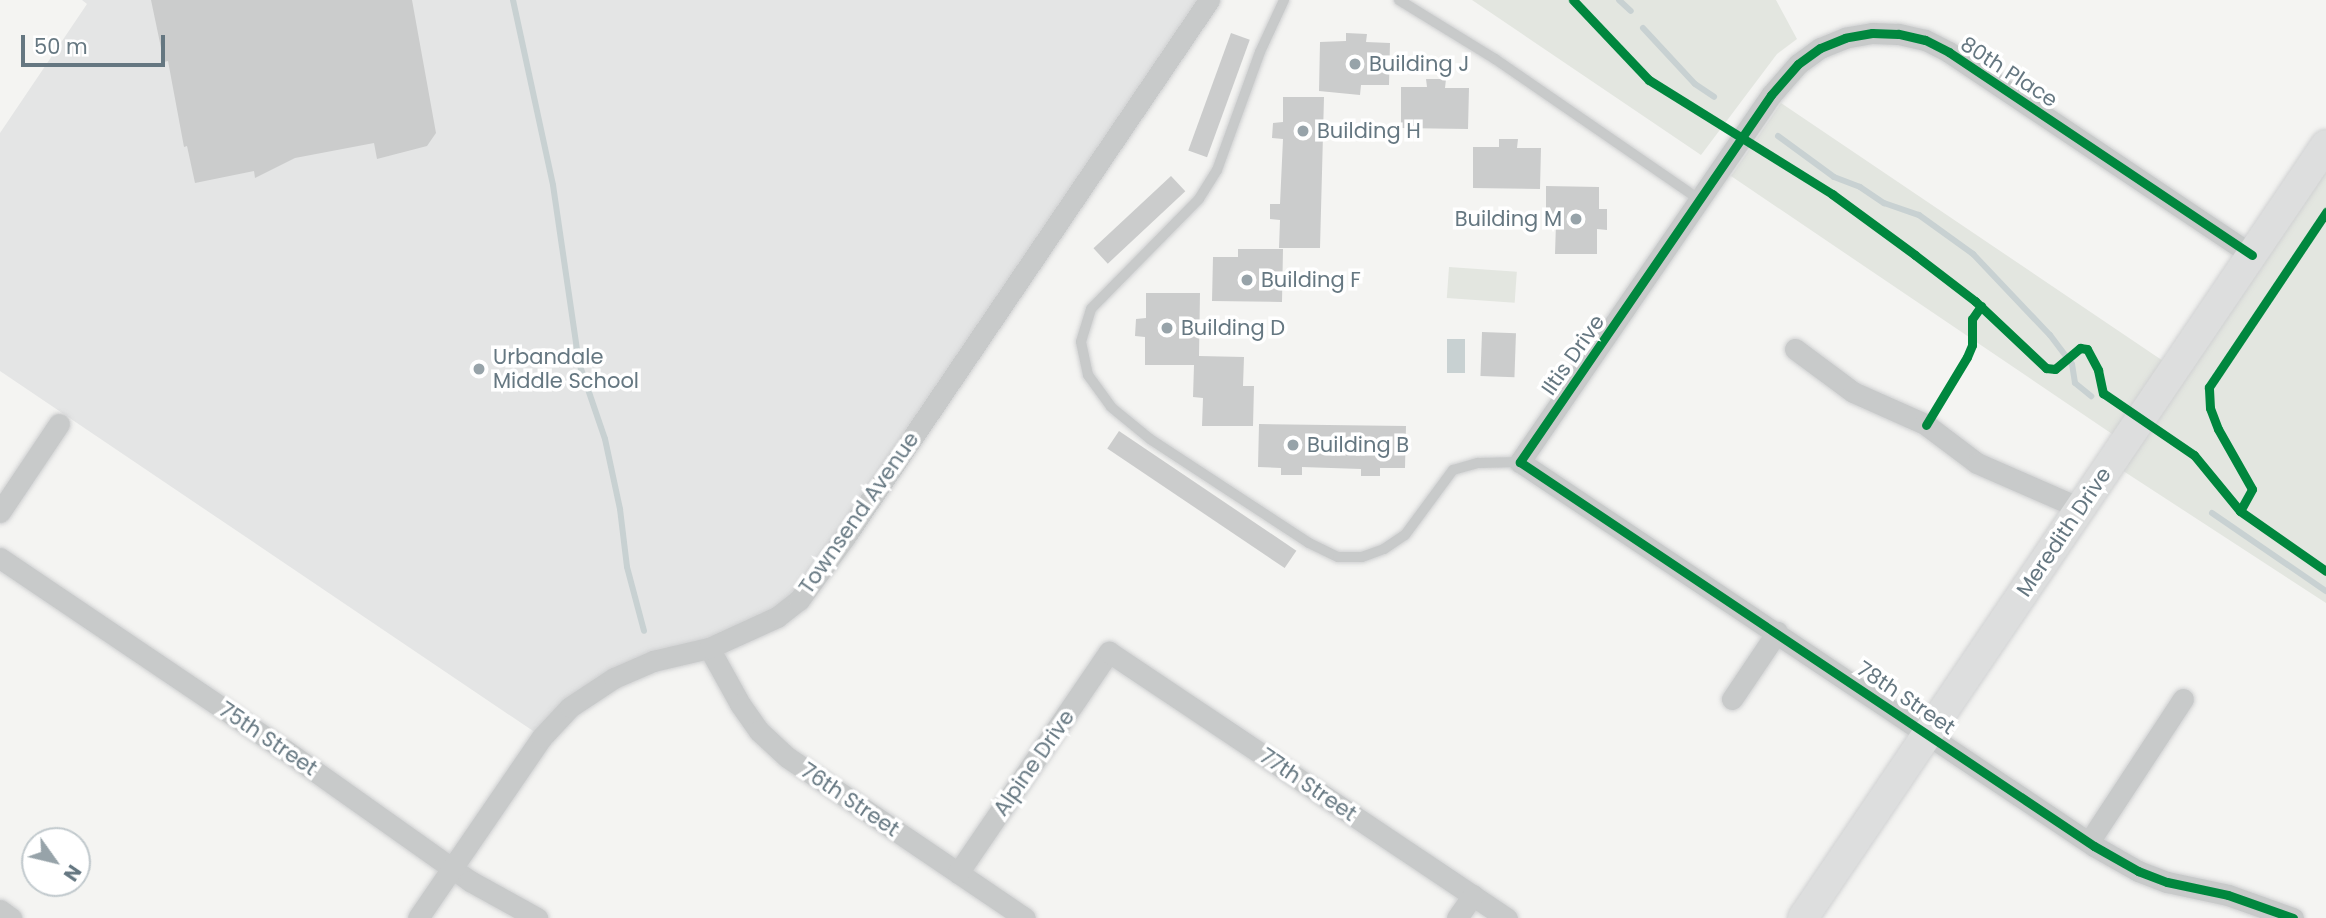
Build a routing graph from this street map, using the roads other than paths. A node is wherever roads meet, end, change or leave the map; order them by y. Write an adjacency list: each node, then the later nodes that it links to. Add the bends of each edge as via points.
1 (1209, 0): 15 (street, Townsend Avenue, via 799,600 777,617)
2 (1284, 0): 10 (lane, via 1211,180 1199,199 1091,309 1081,342 1088,375 1111,407 1150,439 1338,557 1362,557 1405,535 1453,470 1478,463)
3 (1399, 0): 5 (lane, via 1437,20)
4 (2326, 145): 6 (main road, Meredith Drive)
5 (1700, 200): 6 (street, 80th Place, via 1771,95 1798,64 1845,38 1898,34 1949,52); 7 (street, 80th Place)
6 (2252, 254): 11 (main road, Meredith Drive)
7 (1655, 267): 10 (street, Iltis Drive)
8 (1795, 349): 11 (street, via 1853,392 1925,424 1977,463)
9 (60, 424): 12 (street)
10 (1520, 462): 14 (street, 78th Street)
11 (2080, 508): 19 (main road, Meredith Drive)
12 (0, 512)
13 (0, 558): 21 (street, 75th Street)
14 (1777, 632): 17 (street); 19 (street, 78th Street)
15 (709, 648): 21 (street, Townsend Avenue, via 653,661 570,707 542,737); 22 (street, 76th Street, via 759,731 787,757)
16 (1109, 652): 22 (street, Alpine Drive); 23 (street, 77th Street)
17 (1732, 699)
18 (2183, 699): 20 (street)
19 (1927, 734): 20 (street, 78th Street); 32 (main road, Meredith Drive)
20 (2088, 842): 25 (street, 78th Street, via 2167,882 2228,895)
21 (452, 867): 27 (street, Townsend Avenue); 28 (street, 75th Street)
22 (958, 873): 29 (street, 76th Street)
23 (1473, 895): 30 (street); 31 (street, 77th Street)
24 (0, 910): 26 (street)
25 (2285, 916)
26 (11, 918)
27 (418, 918)
28 (537, 918)
29 (1025, 918)
30 (1457, 918)
31 (1507, 918)
32 (1803, 918)

